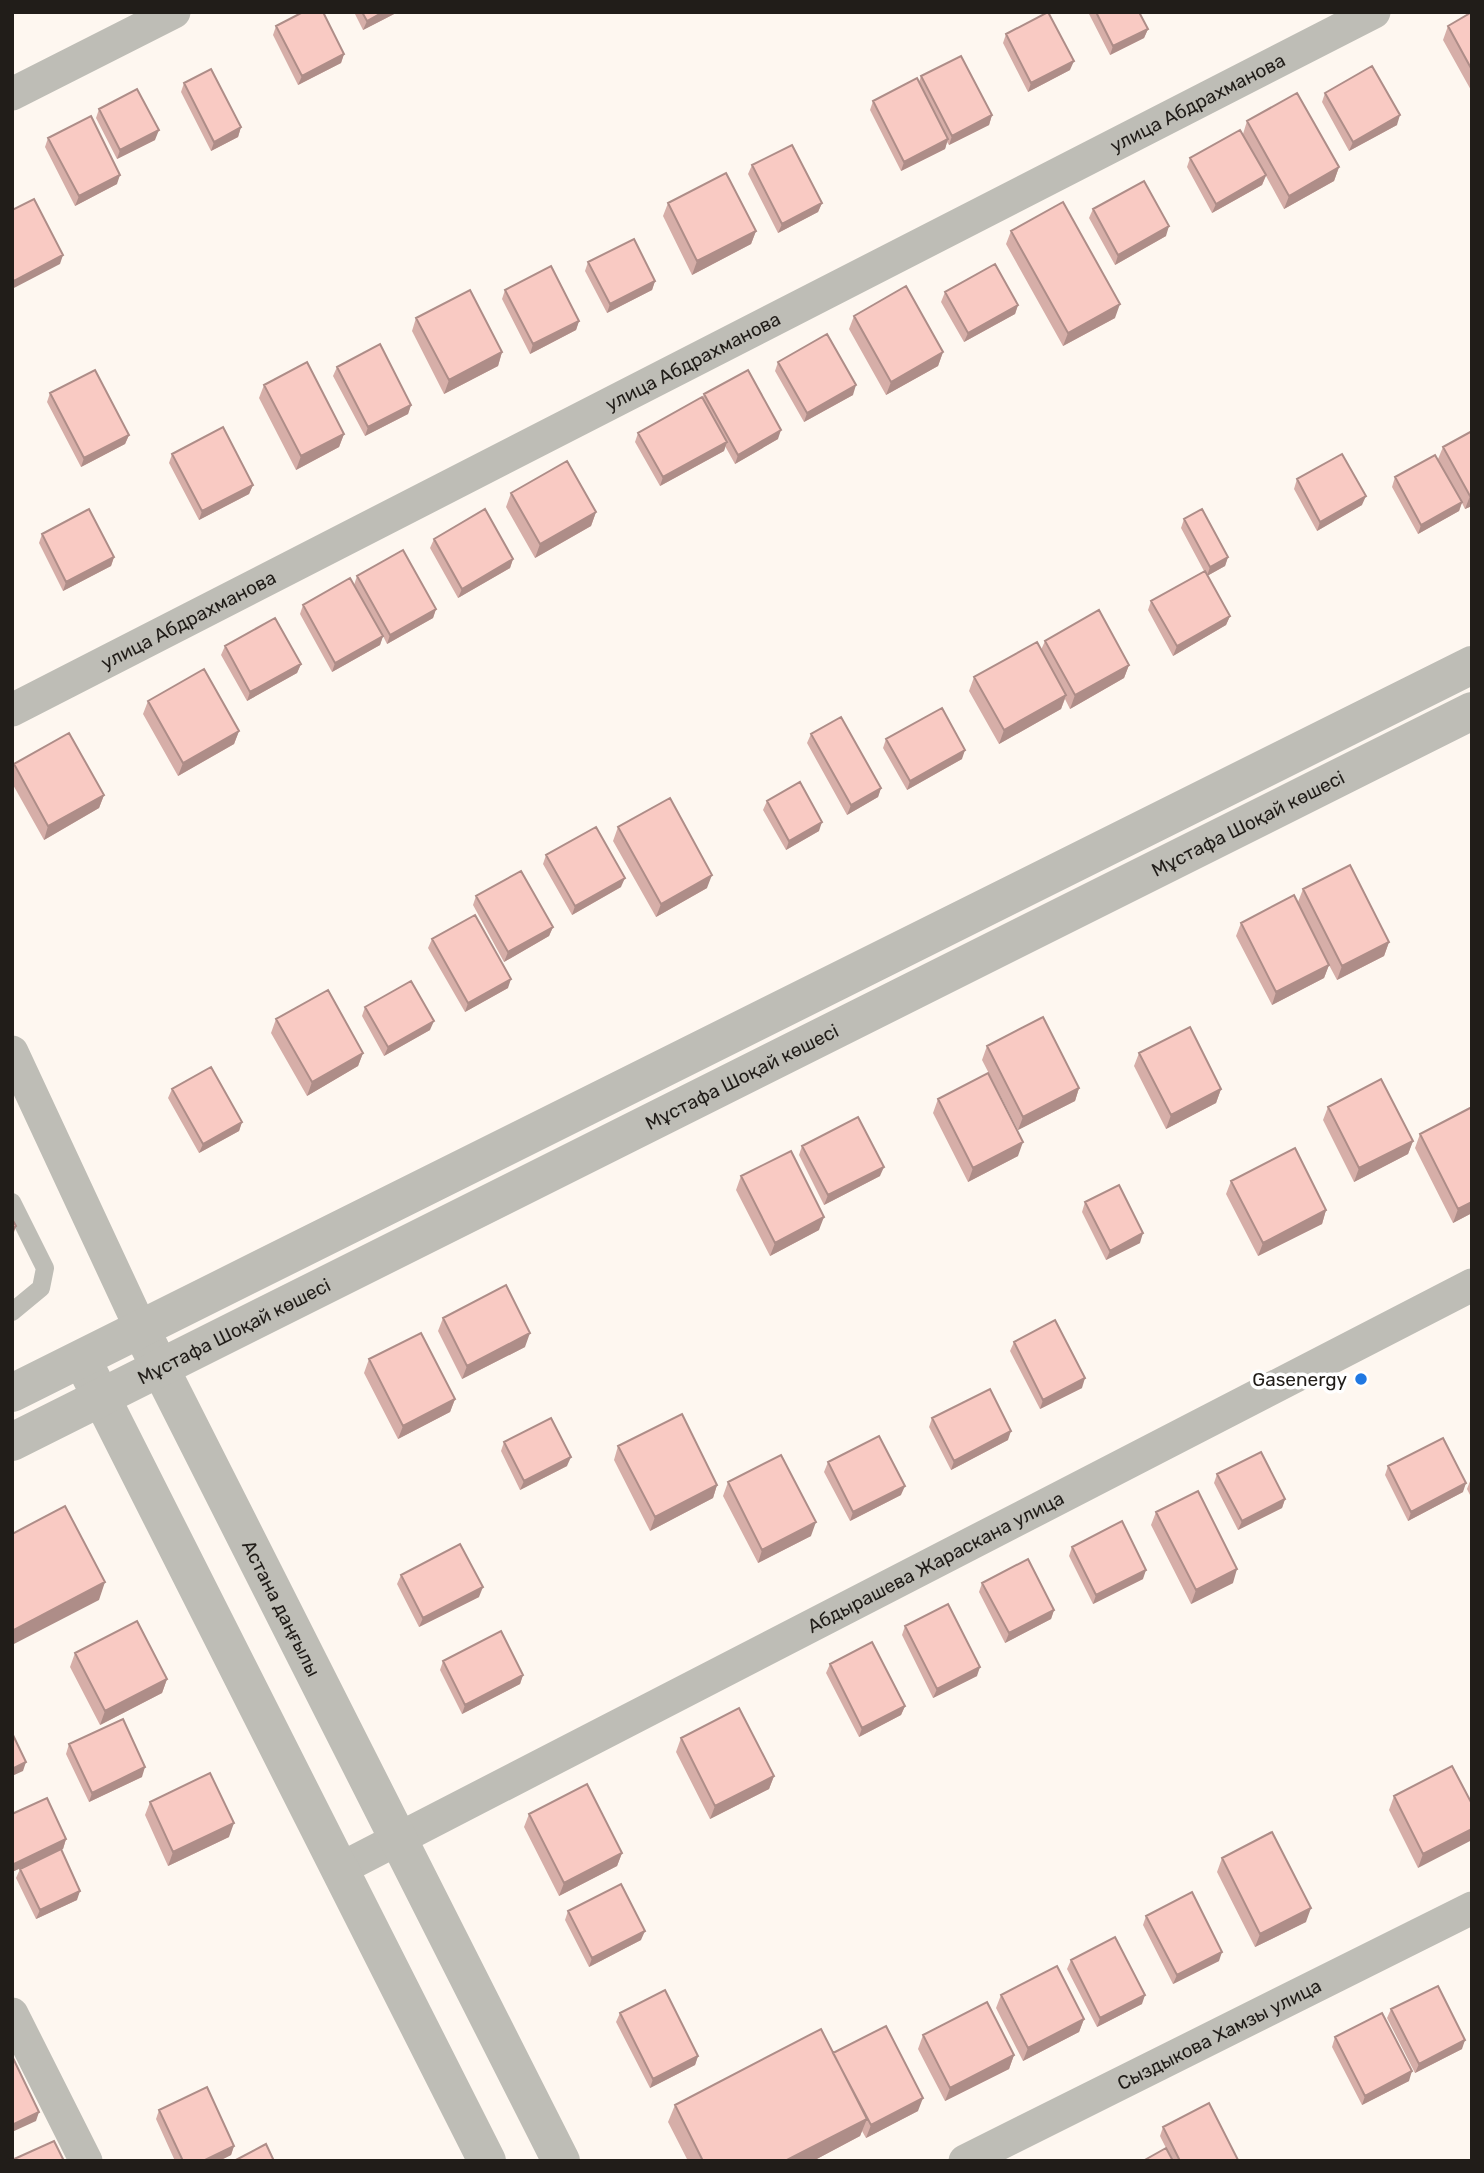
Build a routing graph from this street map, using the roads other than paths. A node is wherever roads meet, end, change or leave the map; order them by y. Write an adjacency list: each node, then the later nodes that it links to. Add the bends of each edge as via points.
1 (174, 12): 3 (street)
2 (1374, 12): 5 (street, улица Абдрахманова)
3 (12, 94)
4 (1472, 665): 11 (street)
5 (12, 710)
6 (1472, 711): 13 (street, Мұстафа Шоқай көшесі)
7 (12, 1052): 11 (street, Астана даңғылы)
8 (12, 1202): 10 (lane, via 45,1268 41,1288)
9 (1472, 1285): 17 (street, Абдырашева Жараскана улица)
10 (12, 1312)
11 (141, 1329): 12 (street); 13 (street, Астана даңғылы)
12 (82, 1359): 14 (street); 15 (street)
13 (160, 1367): 15 (street, Мұстафа Шоқай көшесі); 17 (street, Астана даңғылы)
14 (12, 1394)
15 (101, 1397): 16 (street, Мұстафа Шоқай көшесі); 18 (street)
16 (12, 1442)
17 (398, 1840): 18 (street, Абдырашева Жараскана улица); 23 (street, Астана даңғылы)
18 (340, 1869): 22 (street)
19 (1472, 1908): 24 (street, Сыздыкова Хамзы улица)
20 (12, 2014): 21 (street)
21 (86, 2161)
22 (487, 2161)
23 (561, 2161)
24 (965, 2161)

